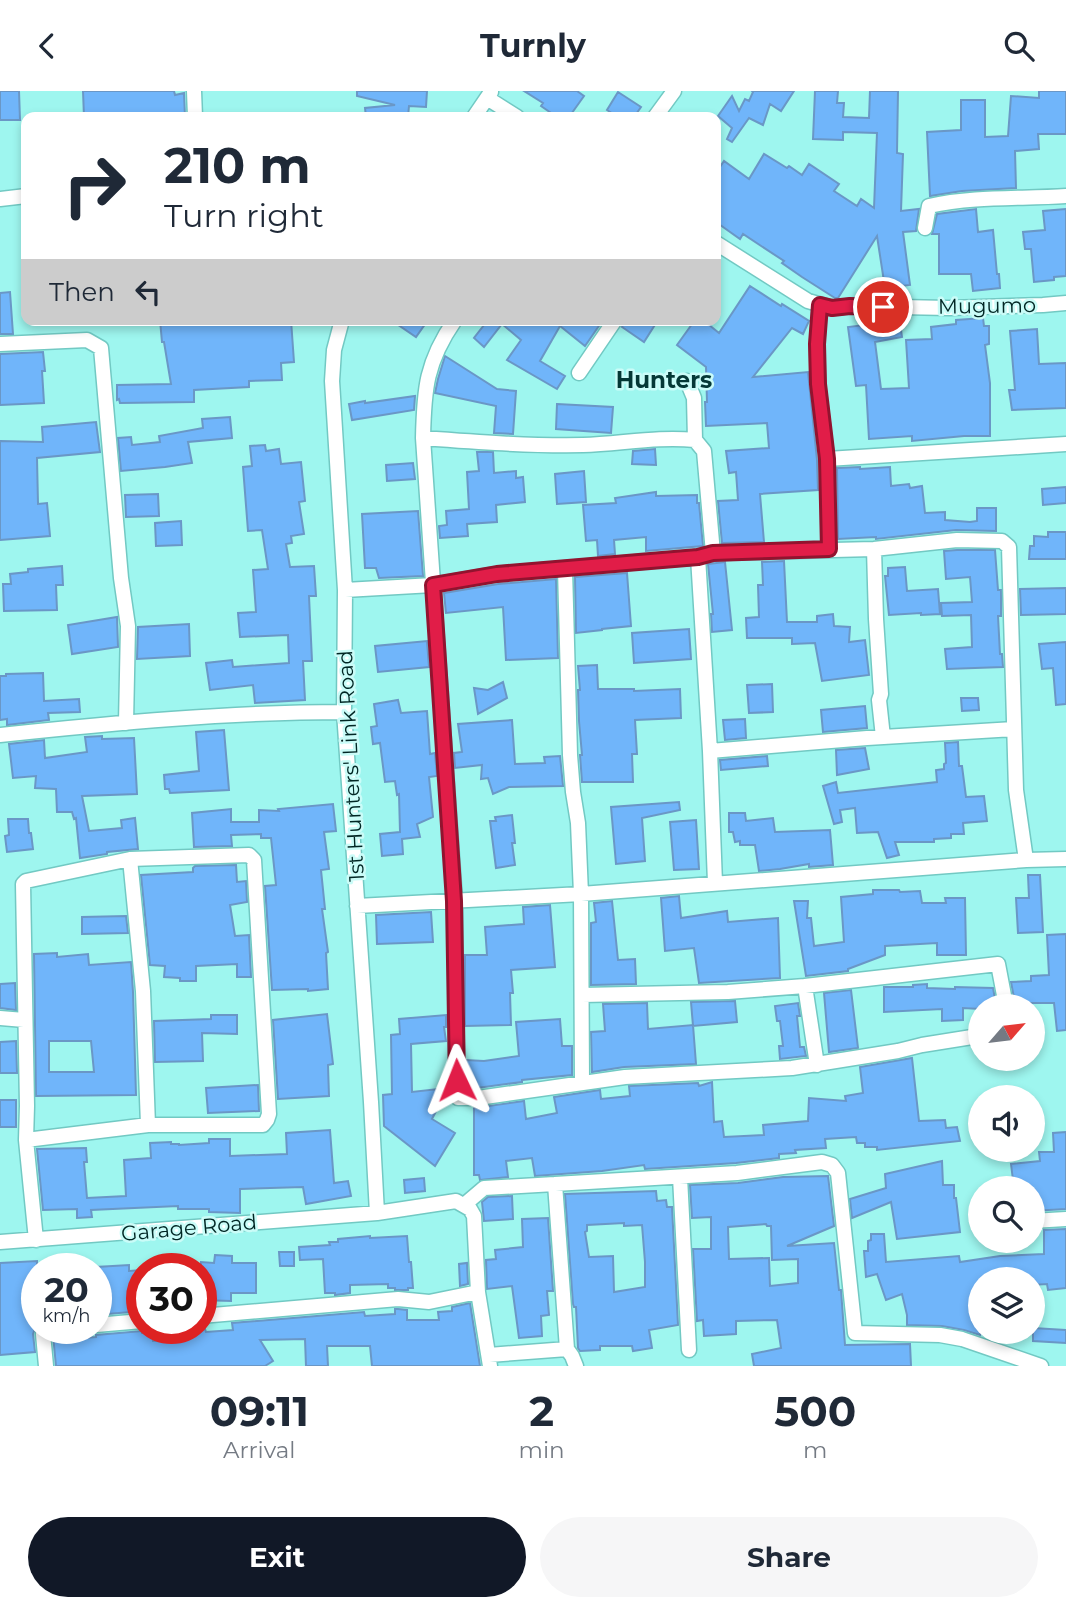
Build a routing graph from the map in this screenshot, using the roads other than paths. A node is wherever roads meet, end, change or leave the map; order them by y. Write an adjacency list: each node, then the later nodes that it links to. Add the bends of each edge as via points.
1 (194, 91): 4 (street)
2 (674, 91): 7 (street)
3 (489, 95): 5 (street); 6 (street)
4 (195, 112)
5 (477, 112)
6 (511, 112)
7 (659, 112)
8 (1066, 196): 11 (street, via 929,206)
9 (21, 197): 10 (street)
10 (0, 199)
11 (925, 227)
12 (721, 246): 14 (street, Mugumo)
13 (1066, 303): 14 (street, Mugumo, via 948,308)
14 (820, 305): 24 (street, via 818,384)
15 (340, 326): 31 (street, 1st Hunters' Link Road, via 332,381)
16 (451, 326): 21 (street, via 430,365)
17 (611, 326): 19 (street)
18 (0, 344): 33 (street, via 87,340 101,348 128,626)
19 (579, 373)
20 (687, 381): 22 (street, via 694,398)
21 (423, 438): 22 (street, via 520,445); 30 (street)
22 (695, 440): 27 (street, via 704,451)
23 (1066, 444): 24 (street)
24 (827, 459): 25 (street)
25 (829, 549): 26 (street); 27 (street)
26 (874, 549): 34 (street, via 957,540 1002,541 1009,547); 36 (street)
27 (713, 553): 28 (street)
28 (698, 557): 29 (street); 37 (street)
29 (565, 569): 30 (street); 42 (street, via 570,755)
30 (433, 585): 31 (street); 43 (street)
31 (345, 590): 32 (street, 1st Hunters' Link Road)
32 (344, 712): 33 (street); 44 (street, 1st Hunters' Link Road)
33 (126, 723): 35 (street)
34 (1014, 729): 36 (street); 40 (street, via 1016,790)
35 (0, 735)
36 (883, 737): 37 (street)
37 (710, 751): 41 (street)
38 (130, 859): 49 (street, via 23,884); 53 (street, via 144,1002); 53 (street, via 249,855 254,860 267,1121 263,1125)
39 (1066, 859): 40 (street)
40 (1026, 860): 41 (street)
41 (715, 883): 42 (street)
42 (581, 894): 43 (street); 47 (street)
43 (454, 901): 44 (street); 52 (street, via 458,1098)
44 (357, 906): 58 (street, 1st Hunters' Link Road)
45 (805, 986): 46 (street, via 998,964); 47 (street); 51 (street)
46 (1004, 994)
47 (582, 995): 52 (street)
48 (0, 1019): 49 (street)
49 (24, 1020): 54 (street)
50 (968, 1038): 51 (street)
51 (817, 1065): 52 (street)
52 (582, 1082)
53 (148, 1125): 54 (street)
54 (26, 1140): 61 (street)
55 (680, 1177): 56 (street); 67 (street); 71 (street, via 822,1162 832,1165 838,1173 855,1333 940,1335)
56 (555, 1184): 57 (street, via 484,1188); 66 (street)
57 (464, 1205): 58 (street, Garage Road, via 456,1202); 63 (street, via 474,1216)
58 (377, 1213): 61 (street, Garage Road)
59 (1066, 1219): 60 (street)
60 (1045, 1220)
61 (36, 1240): 62 (street, Garage Road)
62 (0, 1243)
63 (478, 1292): 64 (street, via 429,1302 398,1299); 68 (street)
64 (217, 1315)
65 (44, 1344): 69 (street)
66 (567, 1349): 68 (street); 70 (street)
67 (689, 1350)
68 (489, 1361)
69 (46, 1366)
70 (576, 1366)
71 (1041, 1366)

